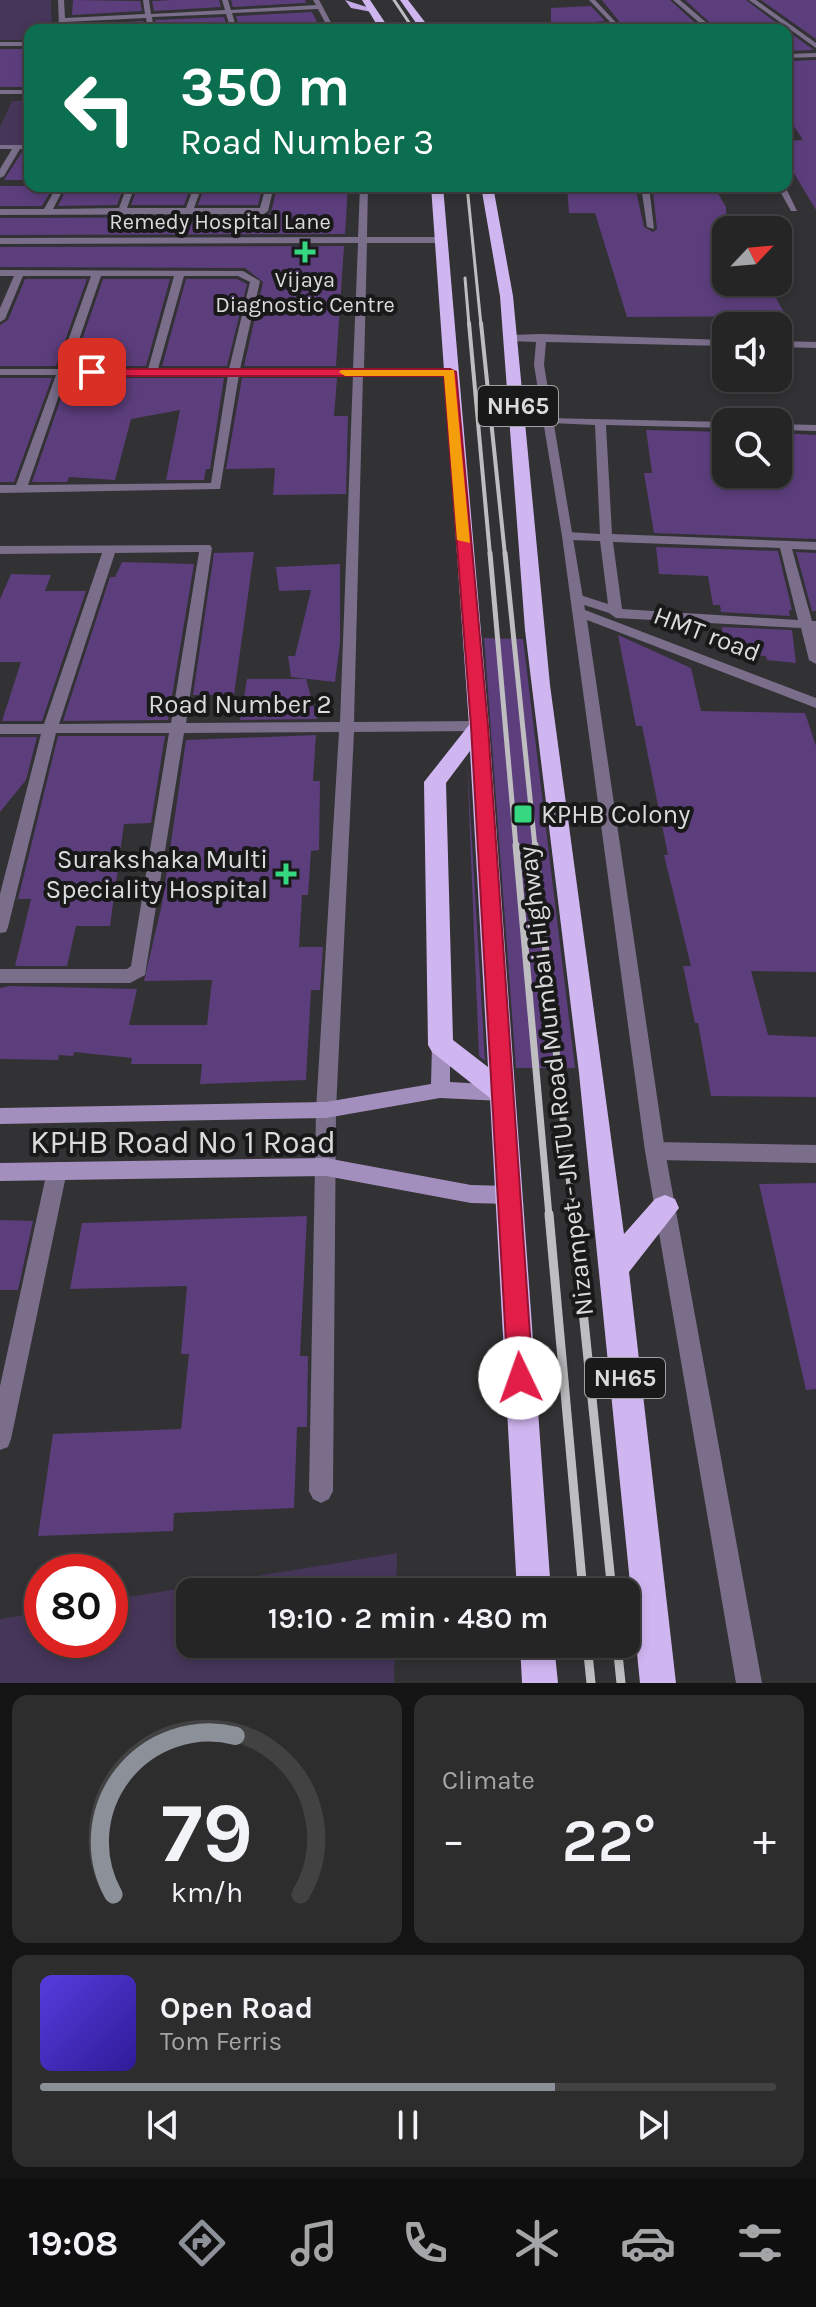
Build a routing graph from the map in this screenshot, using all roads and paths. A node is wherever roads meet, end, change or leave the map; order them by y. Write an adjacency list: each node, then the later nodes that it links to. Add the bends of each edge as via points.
1 (61, 0): 14 (street)
2 (146, 0): 13 (street)
3 (225, 0): 12 (street)
4 (349, 0): 11 (main road)
5 (366, 0): 11 (highway)
6 (404, 0): 20 (highway)
7 (592, 0): 21 (street)
8 (676, 0): 22 (street)
9 (752, 0): 23 (street)
10 (318, 3): 12 (street); 18 (street)
11 (372, 10): 19 (highway)
12 (227, 12): 13 (street); 17 (street)
13 (148, 15): 14 (street); 16 (street)
14 (61, 20): 15 (street)
15 (61, 24)
16 (150, 24)
17 (232, 24)
18 (329, 24)
19 (381, 24)
20 (422, 24)
21 (616, 24)
22 (705, 24)
23 (785, 24)
24 (792, 29): 27 (street)
25 (0, 44): 26 (street)
26 (24, 44)
27 (816, 46)
28 (816, 55): 29 (street)
29 (792, 56)
30 (0, 92): 31 (street)
31 (24, 92)
32 (0, 147): 33 (street)
33 (17, 147): 34 (street); 35 (street)
34 (24, 147)
35 (0, 176)
36 (58, 192): 49 (street)
37 (129, 192): 46 (street)
38 (196, 192): 47 (street)
39 (269, 192): 47 (street, via 264,211)
40 (364, 192): 51 (street)
41 (437, 192): 52 (highway, Nizampet - JNTU Road Mumbai Highway / NH65)
42 (488, 192): 60 (highway, Nizampet - JNTU Road Mumbai Highway / NH65, via 499,238)
43 (646, 192): 50 (street)
44 (784, 192): 45 (street)
45 (794, 209)
46 (122, 211): 47 (street); 49 (street)
47 (189, 211)
48 (0, 212): 49 (street)
49 (47, 212)
50 (651, 227)
51 (361, 240): 52 (street, Remedy Hospital Lane); 53 (street, Remedy Hospital Lane); 68 (street)
52 (440, 240): 69 (highway, Nizampet - JNTU Road Mumbai Highway / NH65)
53 (0, 241)
54 (0, 273): 55 (street)
55 (20, 273): 56 (street); 58 (street)
56 (97, 273): 57 (street); 65 (street)
57 (180, 273): 66 (street); 67 (street, via 240,273 255,281)
58 (0, 319)
59 (541, 337): 60 (street); 61 (street); 70 (street, via 539,365)
60 (509, 338): 107 (highway, Nizampet - JNTU Road Mumbai Highway / NH65, via 525,466 534,628)
61 (712, 343)
62 (792, 344): 63 (street)
63 (816, 345)
64 (0, 372): 65 (street)
65 (62, 372): 66 (street); 76 (street)
66 (152, 372): 67 (street)
67 (234, 372): 68 (street); 76 (street, via 216,486)
68 (358, 372): 69 (street); 90 (street)
69 (450, 372): 88 (highway, Nizampet - JNTU Road Mumbai Highway / NH65)
70 (551, 420): 71 (street); 77 (street)
71 (600, 421): 72 (street); 78 (street)
72 (712, 425)
73 (792, 427): 74 (street)
74 (816, 428)
75 (0, 489): 76 (street)
76 (21, 489)
77 (568, 536): 78 (street); 83 (street)
78 (606, 538): 79 (street); 84 (street)
79 (785, 545): 80 (street); 85 (street)
80 (816, 546)
81 (110, 549): 82 (street); 89 (street, via 206,548); 92 (street)
82 (0, 550)
83 (578, 605): 84 (street, HMT road); 100 (street)
84 (616, 616): 85 (street); 87 (street, HMT road)
85 (811, 625): 86 (street)
86 (816, 660)
87 (816, 703)
88 (479, 726): 90 (street, Road Number 2); 95 (highway, via 435,782); 97 (highway, Nizampet - JNTU Road Mumbai Highway / NH65)
89 (177, 728): 90 (street, Road Number 2); 92 (street, Road Number 2); 94 (street, via 136,975)
90 (347, 728): 98 (street)
91 (0, 729): 92 (street, Road Number 2)
92 (50, 729): 93 (street)
93 (0, 927)
94 (0, 976)
95 (441, 1045): 96 (main road); 97 (highway)
96 (440, 1090): 97 (main road, KPHB Road No 1 Road); 98 (main road, KPHB Road No 1 Road)
97 (502, 1093): 105 (highway, Nizampet - JNTU Road Mumbai Highway / NH65)
98 (326, 1110): 99 (main road, KPHB Road No 1 Road); 102 (street)
99 (0, 1116)
100 (655, 1151): 101 (street); 106 (street)
101 (816, 1154)
102 (326, 1167): 103 (main road, KPHB Road No 1 Road); 105 (main road, KPHB Road No 1 Road, via 471,1194); 109 (street)
103 (57, 1171): 104 (main road, KPHB Road No 1 Road); 108 (street)
104 (0, 1172)
105 (509, 1195): 110 (highway, Nizampet - JNTU Road Mumbai Highway / NH65)
106 (665, 1208): 107 (highway); 114 (street)
107 (613, 1269): 113 (highway, Nizampet - JNTU Road Mumbai Highway / NH65)
108 (0, 1439)
109 (321, 1491)
110 (533, 1578)
111 (538, 1658): 112 (highway)
112 (540, 1683)
113 (658, 1683)
114 (749, 1683)

